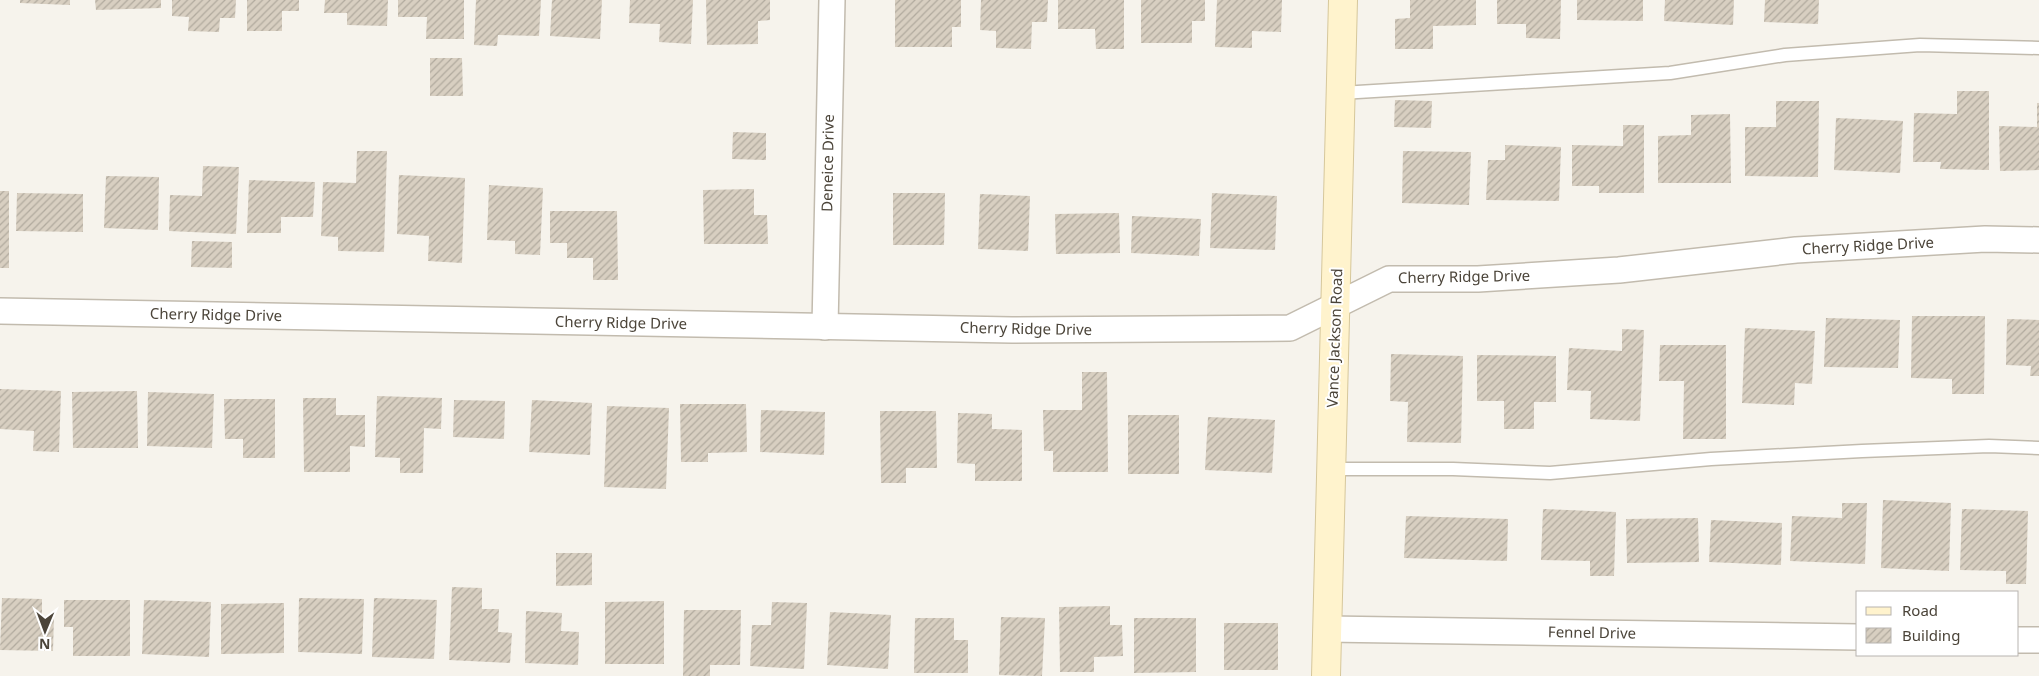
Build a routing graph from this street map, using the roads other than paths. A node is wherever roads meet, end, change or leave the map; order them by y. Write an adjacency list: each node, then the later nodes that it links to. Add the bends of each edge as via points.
1 (832, 0): 8 (street, Deneice Drive)
2 (1343, 0): 4 (main road, Vance Jackson Road)
3 (2039, 48): 4 (lane, via 1920,45 1785,55 1670,72)
4 (1341, 93): 6 (main road, Vance Jackson Road)
5 (2039, 240): 6 (street, Cherry Ridge Drive, via 1796,250 1619,270 1478,279 1389,279)
6 (1336, 304): 8 (street, Cherry Ridge Drive, via 1290,328); 10 (main road, Vance Jackson Road)
7 (0, 311): 8 (street, Cherry Ridge Drive)
8 (825, 327)
9 (2039, 448): 10 (lane, via 1989,446 1862,451 1711,459 1550,473 1453,468)
10 (1332, 469): 11 (main road, Vance Jackson Road)
11 (1327, 629): 12 (street, Fennel Drive); 15 (main road, Vance Jackson Road)
12 (1856, 637)
13 (2019, 640): 14 (street)
14 (2039, 640)
15 (1326, 676)

